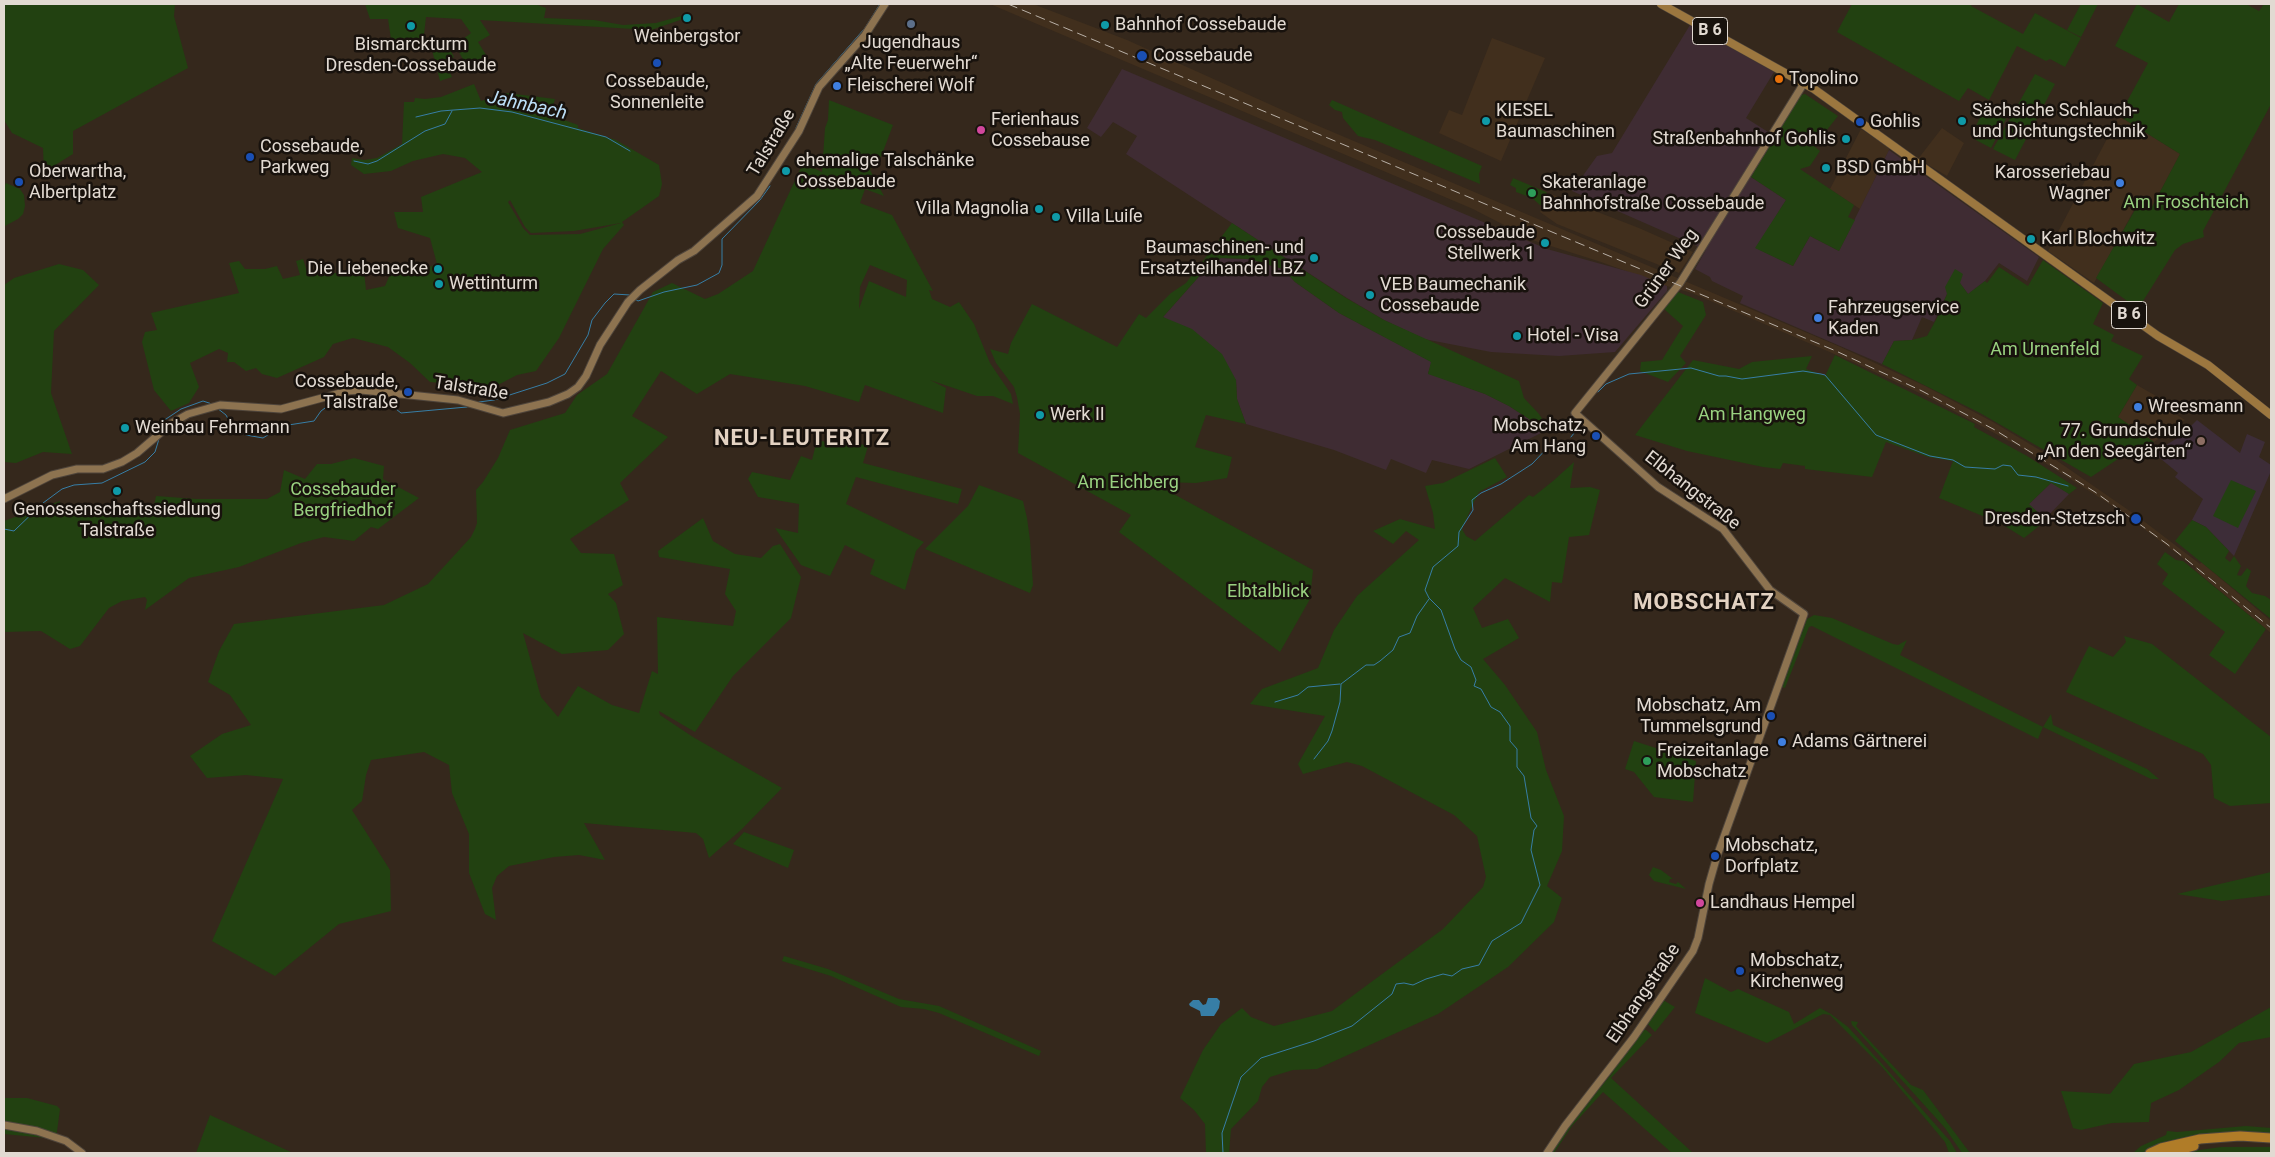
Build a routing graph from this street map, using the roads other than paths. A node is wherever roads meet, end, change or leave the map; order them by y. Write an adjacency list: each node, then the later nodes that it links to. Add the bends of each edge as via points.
1 (885, 4): 6 (street, Talstraße, via 865,35 819,87 799,131 757,196 628,302 600,345 586,376 568,394 549,402 499,413 458,400 361,390 281,409 220,404 172,423 122,462 103,469 77,469 52,475)
2 (1661, 4): 3 (main road, B 6)
3 (1804, 83): 4 (street, Grüner Weg, via 1680,282); 5 (main road, B 6, via 2158,336 2208,365)
4 (1575, 413): 11 (street, Elbhangstraße, via 1663,490 1723,529 1770,590 1804,614 1714,865 1693,951 1639,1031)
5 (2271, 415)
6 (4, 499)
7 (4, 1125): 10 (street, via 66,1141)
8 (2271, 1138): 12 (highway, via 2200,1139 2169,1145)
9 (2271, 1143): 13 (highway, via 2204,1144)
10 (82, 1153)
11 (1547, 1153)
12 (2150, 1153)
13 (2168, 1153)

